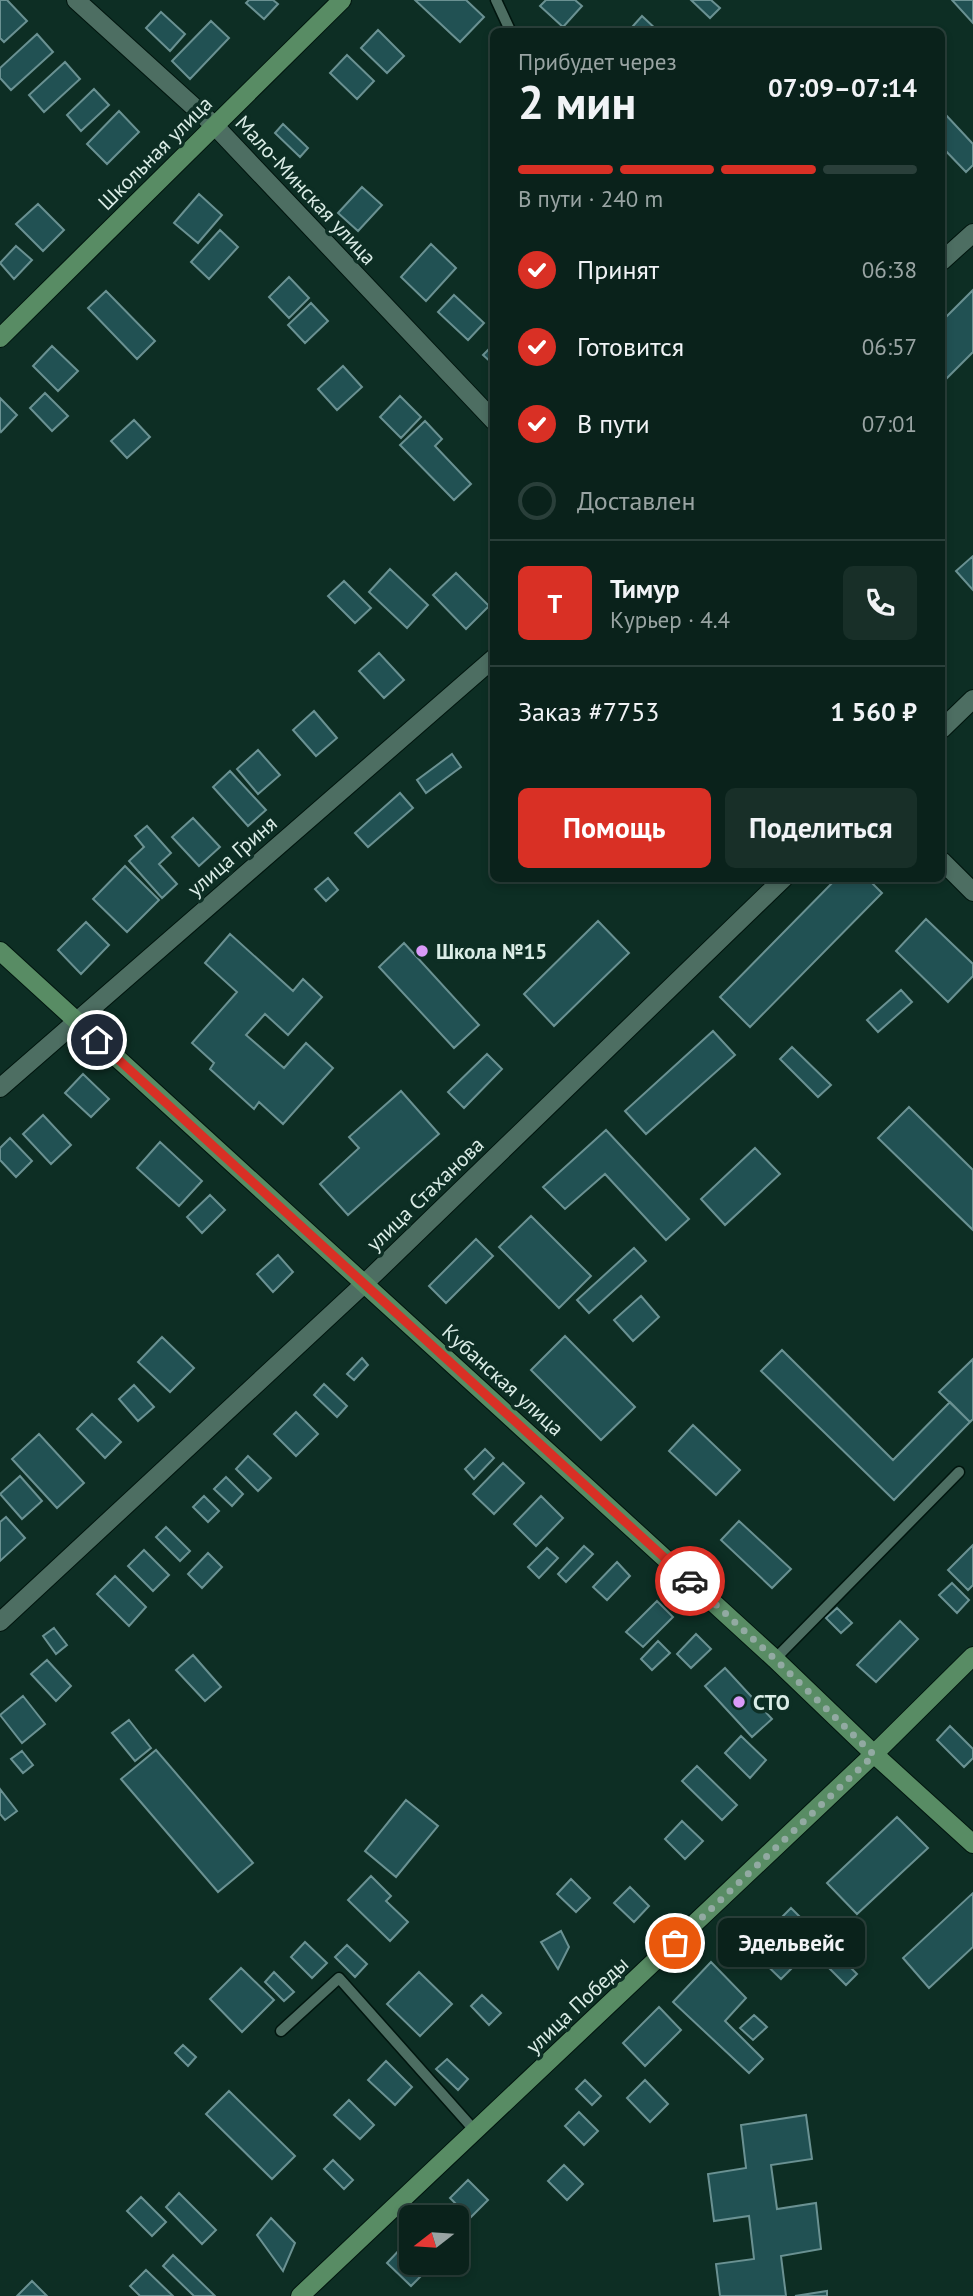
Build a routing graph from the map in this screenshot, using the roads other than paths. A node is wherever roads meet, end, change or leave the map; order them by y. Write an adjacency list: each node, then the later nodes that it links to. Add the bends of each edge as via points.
1 (76, 0): 5 (street, Мало-Минская улица)
2 (342, 0): 5 (street, Школьная улица)
3 (496, 0): 4 (lane)
4 (509, 28)
5 (215, 126): 8 (street, Школьная улица); 9 (street, Мало-Минская улица)
6 (973, 233): 7 (street)
7 (945, 258)
8 (0, 338)
9 (490, 417)
10 (490, 661): 17 (street, улица Гриня)
11 (973, 699): 12 (street)
12 (945, 726)
13 (945, 864): 15 (street)
14 (780, 882): 19 (street, улица Стаханова)
15 (973, 892)
16 (0, 951): 17 (street, Кубанская улица)
17 (77, 1021): 18 (street, улица Гриня); 19 (street, Кубанская улица)
18 (0, 1088)
19 (364, 1284): 21 (street, улица Стаханова); 23 (street, Кубанская улица)
20 (959, 1472): 23 (lane)
21 (0, 1622)
22 (973, 1656): 24 (street, улица Победы)
23 (775, 1659): 24 (street, Кубанская улица)
24 (874, 1755): 25 (street, Кубанская улица); 27 (street, улица Победы)
25 (973, 1844)
26 (281, 2031): 27 (lane, via 339,1978)
27 (476, 2132): 28 (street, улица Победы)
28 (300, 2296)

